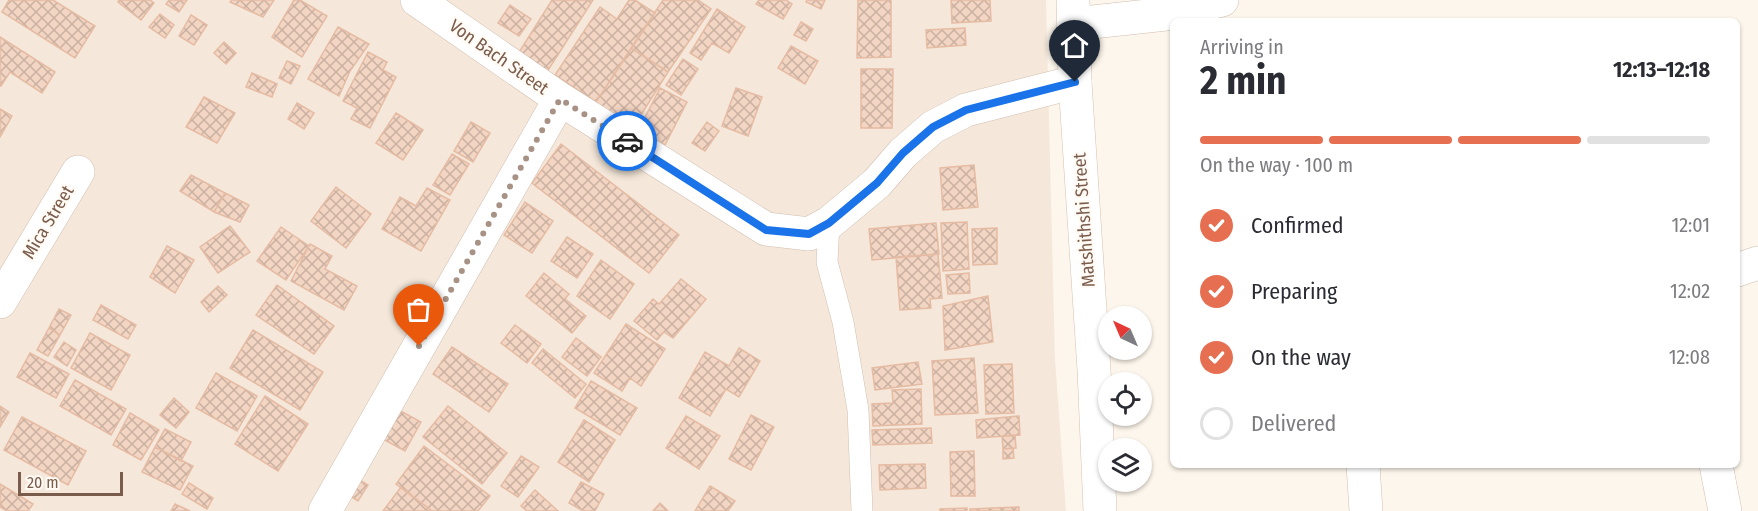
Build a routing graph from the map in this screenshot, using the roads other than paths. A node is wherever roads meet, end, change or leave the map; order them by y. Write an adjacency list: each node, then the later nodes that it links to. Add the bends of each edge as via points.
1 (417, 0): 5 (street, Von Bach Street)
2 (1222, 0): 3 (street, via 1166,14)
3 (1073, 12): 4 (street, Matshithshi Street)
4 (1075, 82): 7 (street, Von Bach Street, via 966,110 933,127 877,183); 15 (street, Matshithshi Street)
5 (560, 99): 7 (street, Von Bach Street, via 766,230 809,234); 13 (street)
6 (78, 172): 10 (street, Mica Street)
7 (829, 223): 14 (lane, via 827,262 843,322 858,410)
8 (1758, 262): 9 (street)
9 (1740, 269)
10 (0, 302)
11 (1364, 468): 16 (street)
12 (1717, 468): 17 (street)
13 (325, 511)
14 (862, 511)
15 (1100, 511)
16 (1366, 511)
17 (1725, 511)

